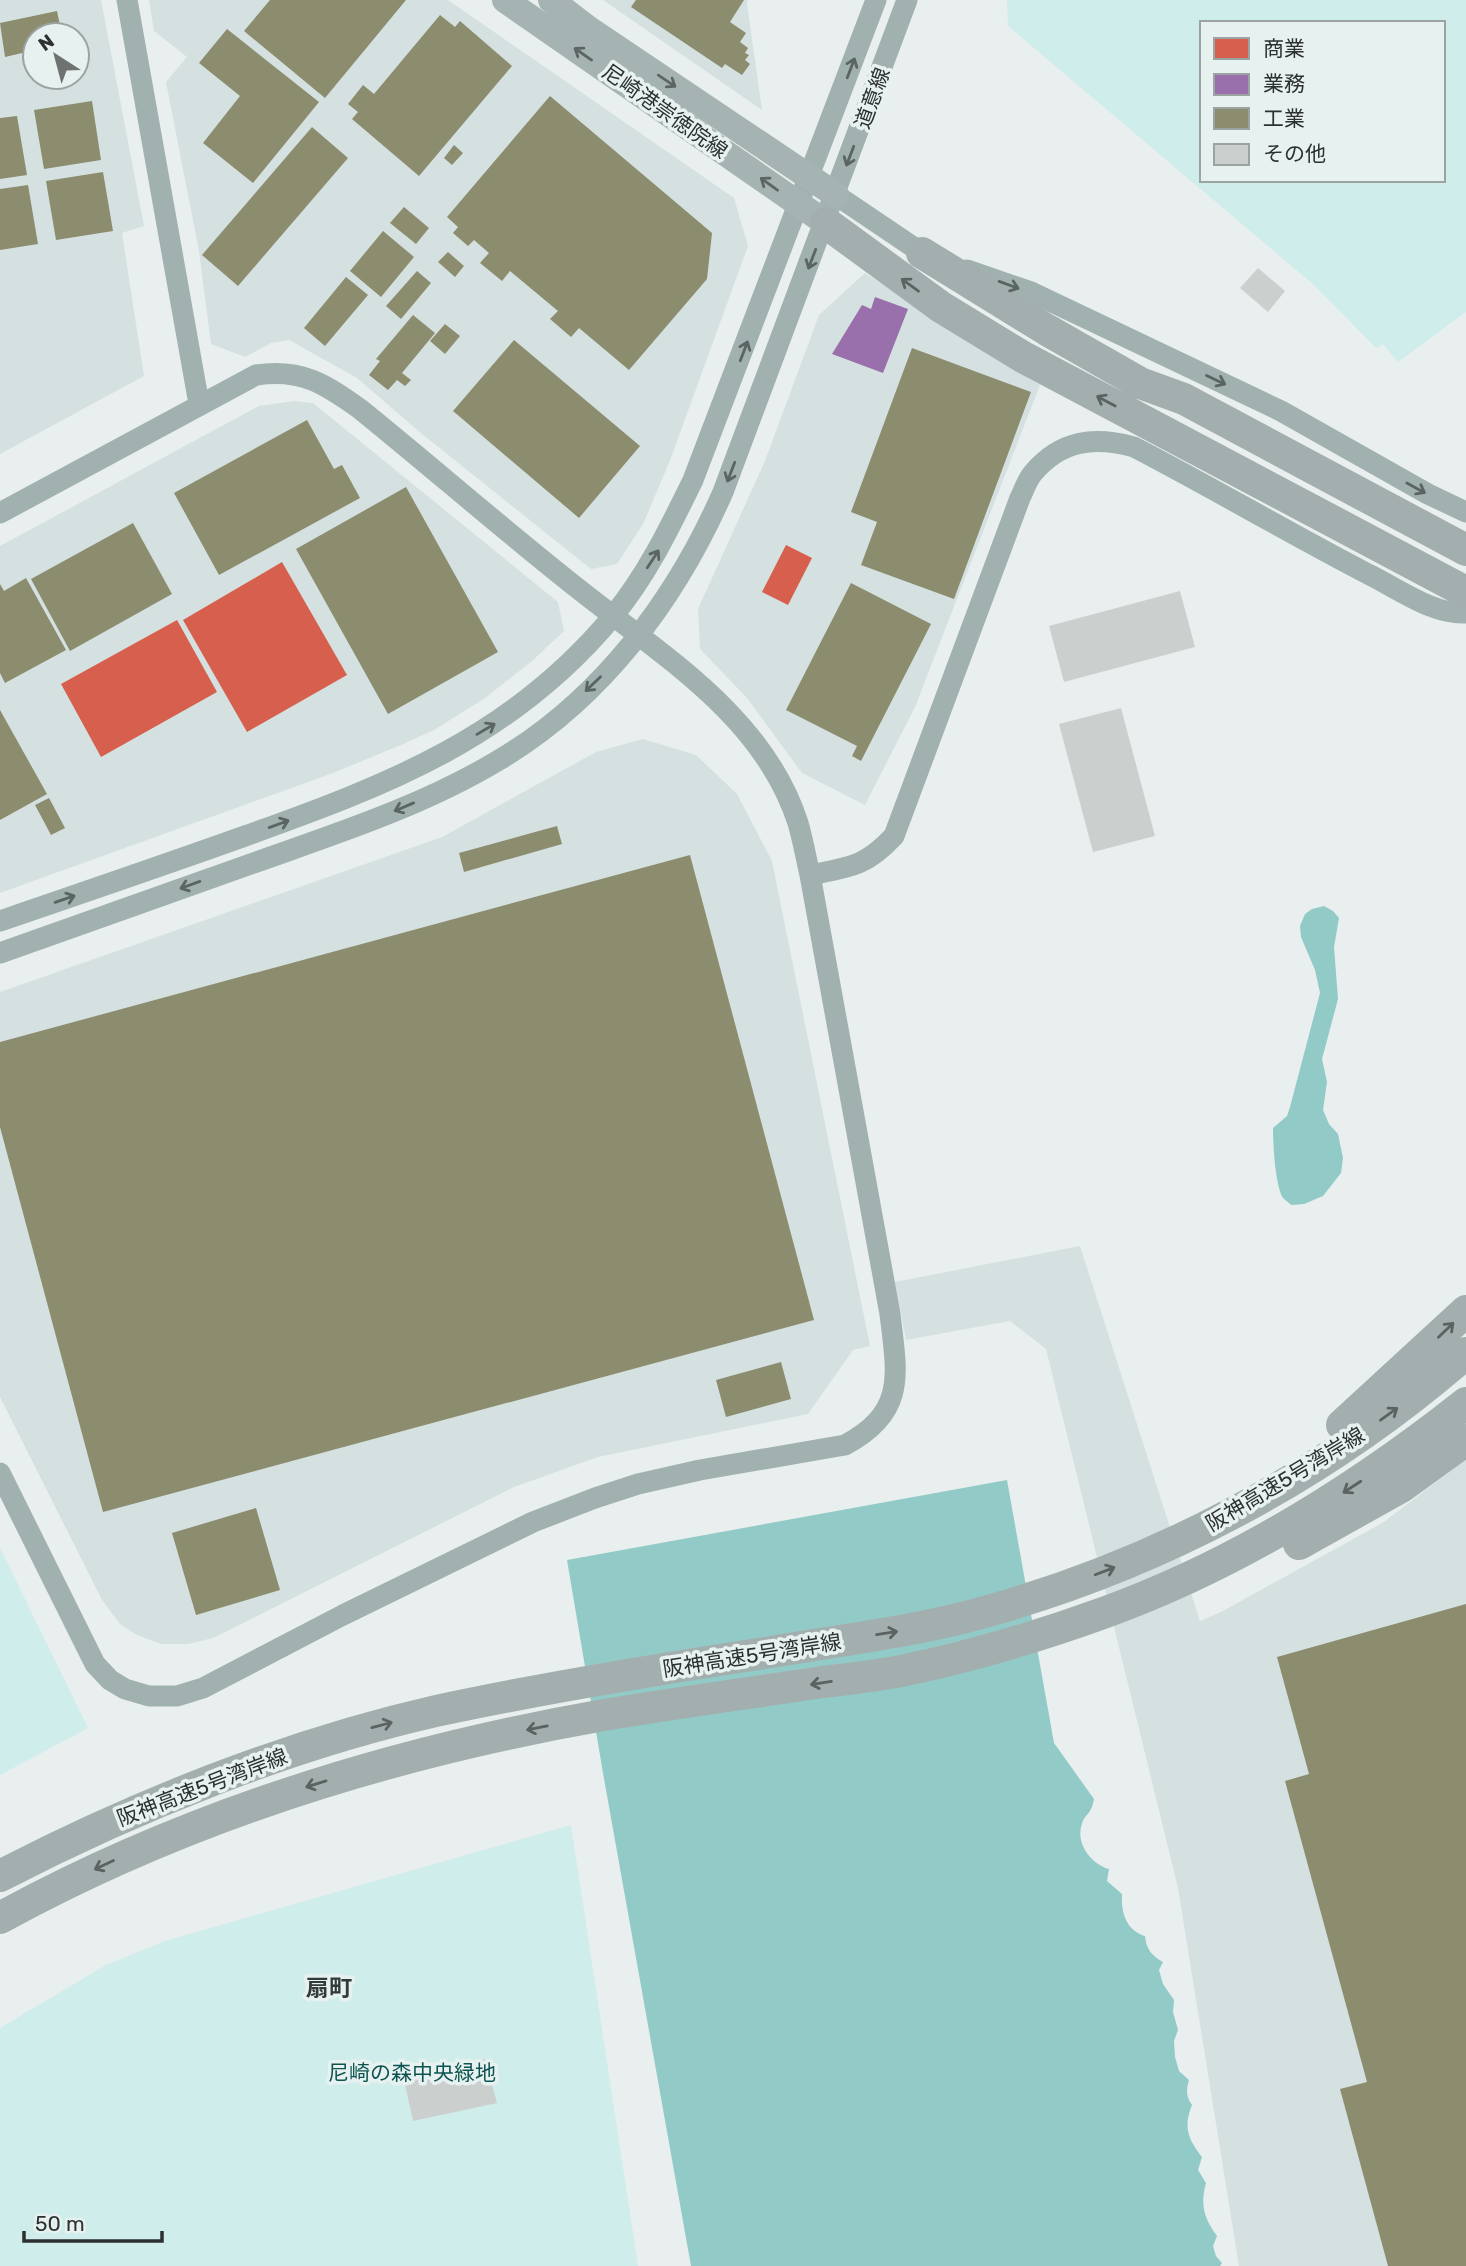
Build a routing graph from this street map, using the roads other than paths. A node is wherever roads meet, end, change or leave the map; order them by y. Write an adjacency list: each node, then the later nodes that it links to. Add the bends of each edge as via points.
1 (127, 0): 10 (street)
2 (505, 0): 7 (main road, 尼崎港崇徳院線, one-way to 2)
3 (551, 0): 6 (main road, 尼崎港崇徳院線, one-way to 6)
4 (876, 0): 6 (street, 道意線, one-way to 4)
5 (907, 0): 8 (street, 道意線, one-way to 8)
6 (810, 177): 7 (street, 道意線); 8 (main road, 尼崎港崇徳院線)
7 (799, 205): 8 (main road, 尼崎港崇徳院線); 20 (street, 道意線, one-way to 7, via 660,547 694,480)
8 (831, 209): 9 (street); 11 (highway, one-way to 8, via 1023,357 941,307); 21 (street, 道意線, one-way to 21, via 706,532)
9 (922, 253): 11 (highway, via 1140,383); 12 (street, one-way to 12, via 1031,292 1281,411)
10 (199, 404): 13 (street); 20 (street, via 256,375 278,371 331,389)
11 (1175, 416): 14 (highway); 15 (highway); 16 (highway)
12 (1466, 512)
13 (0, 513)
14 (1348, 529): 17 (highway); 18 (highway)
15 (1466, 550)
16 (1466, 570)
17 (1466, 592)
18 (1466, 606)
19 (1466, 613): 22 (street, via 1441,610 1421,601 1134,447 1110,440 1069,446 1031,474 1020,498 894,836 863,863)
20 (614, 615): 21 (street); 23 (street, 道意線, one-way to 20, via 345,800 432,761 497,723 538,692)
21 (639, 634): 22 (street, via 747,731 780,783 798,823); 24 (street, 道意線, one-way to 24, via 555,720 500,760 441,791 361,825)
22 (810, 875): 29 (street, via 890,1314 895,1364 896,1384 888,1406 861,1436 845,1445 638,1484 585,1502 533,1522 203,1688 177,1696 149,1696 125,1689 95,1664)
23 (0, 921)
24 (0, 953)
25 (1466, 1311): 30 (highway, one-way to 25, via 1318,1445)
26 (1466, 1353): 30 (highway, 阪神高速5号湾岸線, one-way to 26, via 1350,1442)
27 (1466, 1403): 31 (highway, 阪神高速5号湾岸線, one-way to 31, via 1307,1517 1173,1585 1043,1632)
28 (1466, 1440): 31 (highway, via 1344,1520 1174,1603 1104,1629 977,1664)
29 (0, 1473)
30 (1159, 1550): 32 (highway, 阪神高速5号湾岸線, one-way to 30, via 175,1795 375,1727 575,1684 966,1617)
31 (900, 1671): 33 (highway, 阪神高速5号湾岸線, one-way to 33, via 604,1715 369,1768 179,1832)
32 (0, 1876)
33 (0, 1918)

